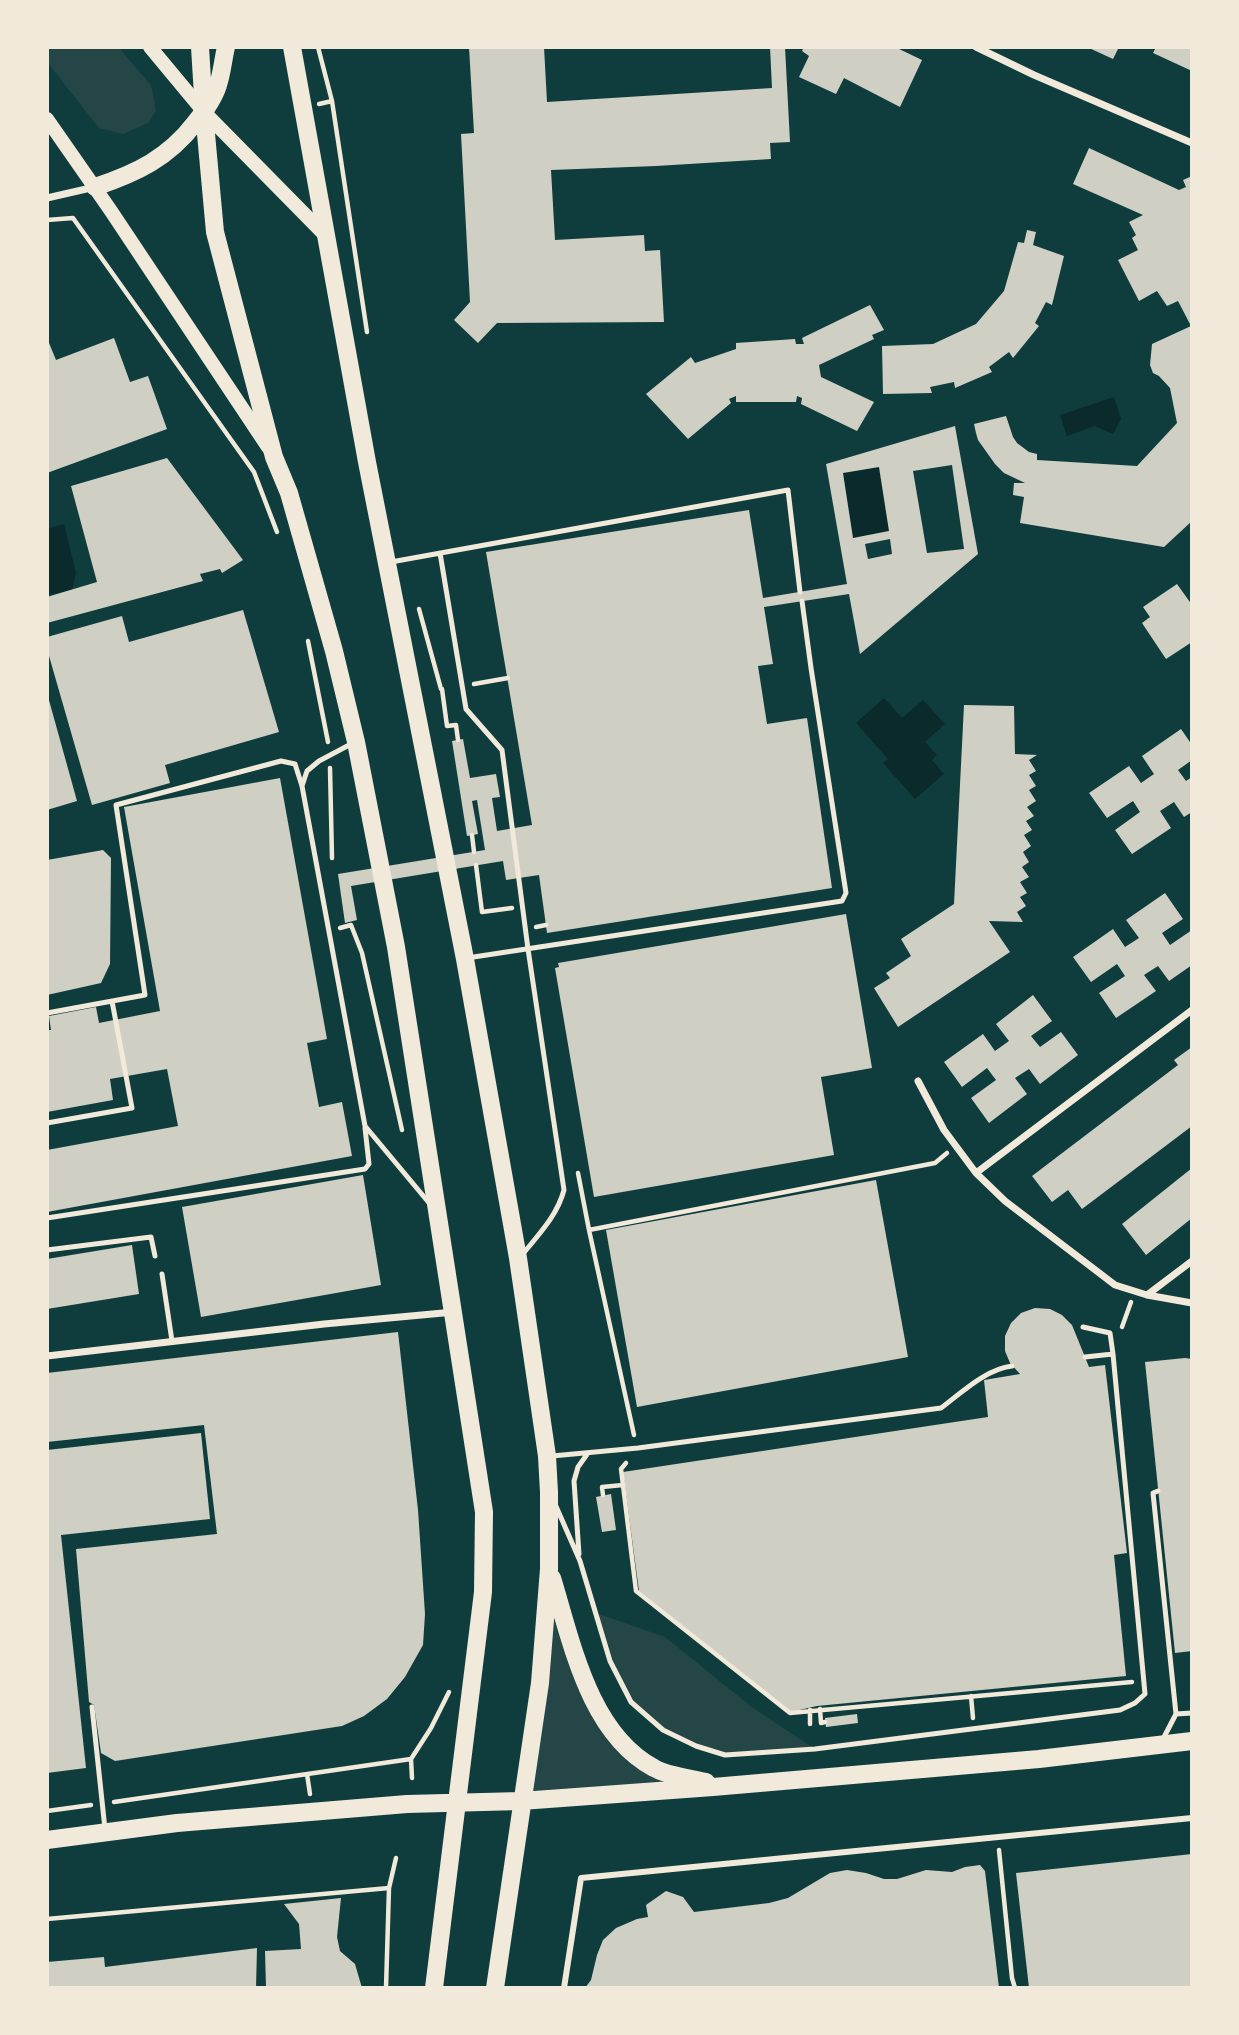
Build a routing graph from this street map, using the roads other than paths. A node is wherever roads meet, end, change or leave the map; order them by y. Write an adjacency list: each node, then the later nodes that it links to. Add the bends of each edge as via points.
1 (150, 47): 6 (main road)
2 (200, 47): 6 (main road)
3 (226, 47): 6 (main road, via 218,86)
4 (292, 47): 11 (main road)
5 (976, 47): 8 (street)
6 (204, 112): 9 (main road, via 161,157 131,175); 11 (main road); 12 (main road, via 215,232)
7 (47, 119): 9 (main road)
8 (1192, 142)
9 (95, 187): 10 (street); 12 (main road)
10 (47, 198)
11 (326, 236): 14 (main road)
12 (275, 457): 17 (main road, via 314,576)
13 (440, 553): 14 (lane); 15 (lane, via 788,490); 19 (lane, via 466,709 502,750)
14 (388, 562): 20 (main road)
15 (800, 592)
16 (802, 601): 19 (lane, via 846,893 842,901)
17 (356, 742): 18 (lane, via 319,761 307,771); 28 (main road, via 396,947)
18 (302, 786): 21 (lane, via 295,764 281,761 116,805 145,995); 26 (lane)
19 (528, 949): 20 (lane); 32 (lane, via 564,1190 551,1220)
20 (465, 959): 32 (main road)
21 (112, 1001): 23 (lane); 25 (lane, via 132,1108)
22 (1192, 1010): 27 (street)
23 (47, 1013)
24 (918, 1081): 27 (street, via 944,1130)
25 (47, 1123)
26 (365, 1126): 28 (lane); 29 (lane, via 369,1164 365,1169)
27 (976, 1173): 35 (street, via 1005,1202 1115,1285)
28 (437, 1212): 37 (main road)
29 (47, 1217)
30 (47, 1250): 31 (lane, via 150,1237)
31 (155, 1256)
32 (518, 1258): 45 (main road)
33 (1192, 1261): 35 (street)
34 (162, 1274): 39 (lane)
35 (1147, 1295): 36 (street)
36 (1192, 1303)
37 (454, 1311): 39 (street); 57 (main road, via 484,1512 483,1592)
38 (1083, 1327): 40 (lane, via 1110,1333)
39 (172, 1341): 41 (street)
40 (1113, 1354): 42 (lane); 48 (lane, via 1145,1693 1120,1710 815,1749 725,1755 663,1730 631,1702 610,1661)
41 (47, 1356)
42 (1085, 1357)
43 (1013, 1366): 44 (lane, via 974,1383 941,1408)
44 (588, 1453): 45 (lane); 48 (lane, via 575,1481)
45 (547, 1457): 47 (main road)
46 (1158, 1491): 52 (lane, via 1153,1493)
47 (550, 1492): 48 (lane); 49 (main road)
48 (580, 1561)
49 (549, 1569): 55 (main road, via 580,1670 612,1732 630,1753 656,1770); 56 (main road, via 540,1683)
50 (92, 1707): 59 (lane)
51 (1192, 1713): 52 (lane)
52 (1176, 1714): 54 (lane)
53 (1192, 1741): 54 (main road)
54 (1159, 1745): 55 (main road)
55 (723, 1786): 56 (main road)
56 (521, 1801): 57 (main road); 62 (main road)
57 (456, 1802): 59 (main road); 61 (main road)
58 (1192, 1818): 63 (street, via 581,1878)
59 (105, 1832): 60 (main road)
60 (47, 1840)
61 (433, 1988)
62 (495, 1988)
63 (564, 1988)

